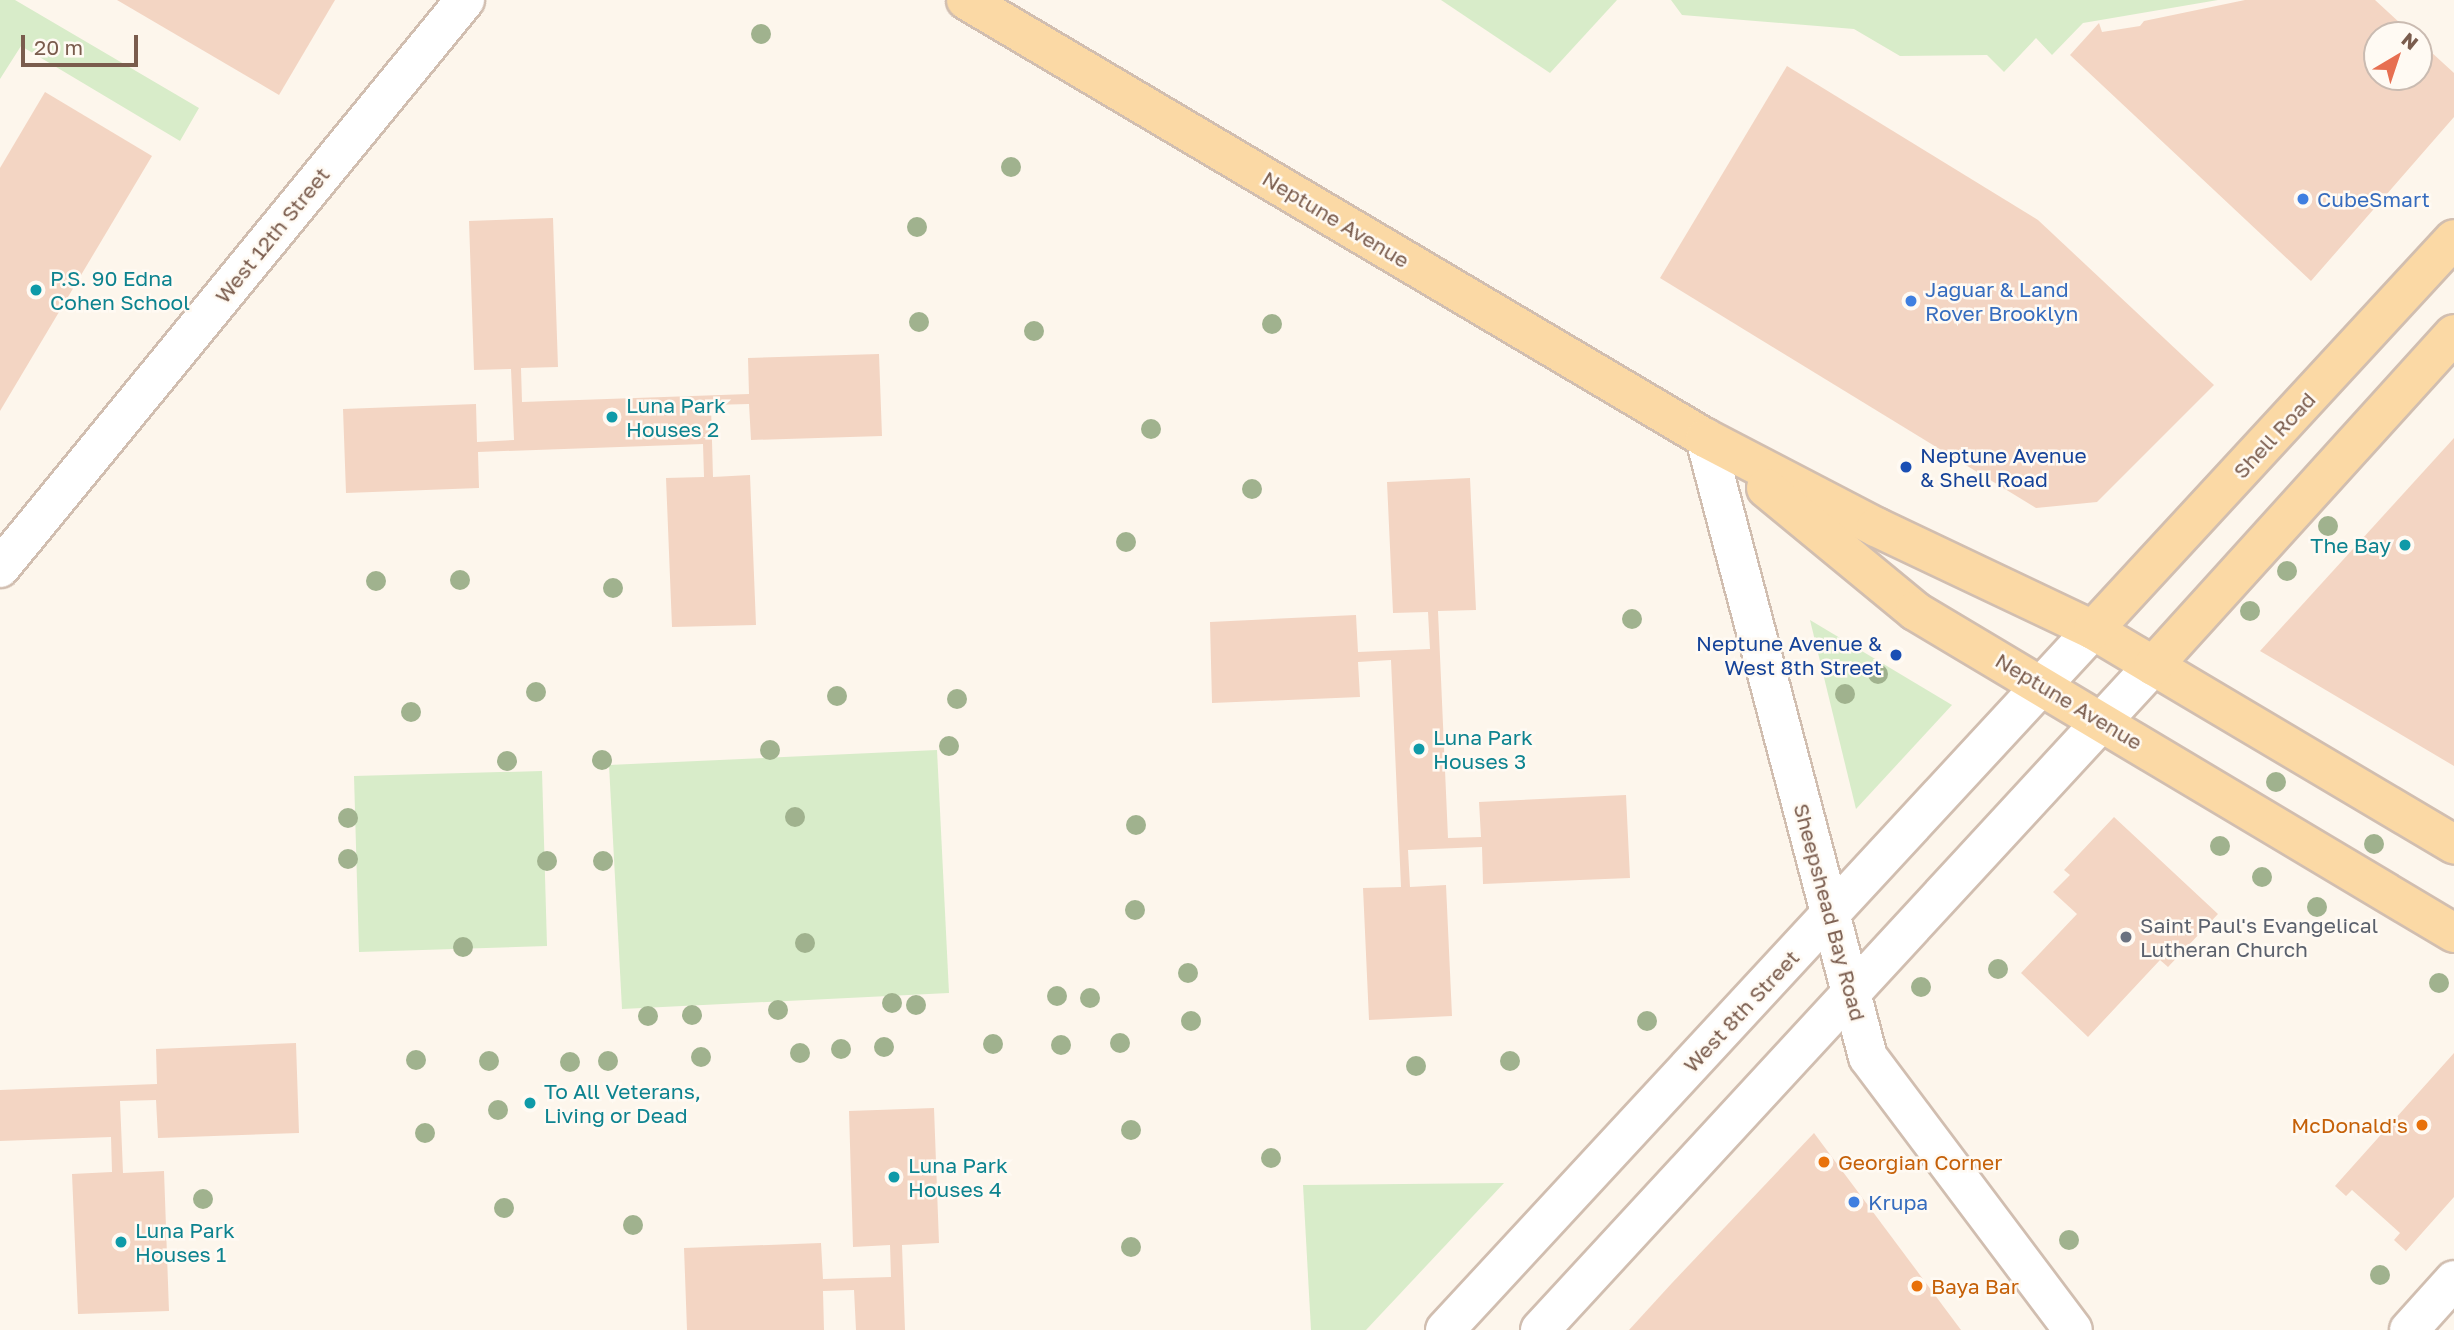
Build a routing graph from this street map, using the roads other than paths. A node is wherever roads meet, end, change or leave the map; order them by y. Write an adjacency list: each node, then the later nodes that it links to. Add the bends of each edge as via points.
1 (465, 0): 6 (street, West 12th Street)
2 (967, 0): 5 (main road, Neptune Avenue)
3 (2454, 239): 7 (main road, Shell Road)
4 (2454, 334): 8 (main road)
5 (1705, 438): 7 (main road, Neptune Avenue, via 1876,527); 9 (main road, Neptune Avenue, via 1915,611); 12 (street, Sheepshead Bay Road)
6 (0, 568)
7 (2093, 630): 8 (main road, Neptune Avenue); 9 (street, West 8th Street)
8 (2153, 666): 10 (street); 11 (main road, Neptune Avenue)
9 (2043, 685): 10 (main road, Neptune Avenue); 12 (street, West 8th Street)
10 (2102, 721): 13 (main road, Neptune Avenue); 14 (street)
11 (2454, 844)
12 (1832, 914): 14 (street, Sheepshead Bay Road); 16 (street, West 8th Street)
13 (2454, 933)
14 (1851, 993): 17 (street); 18 (street, Sheepshead Bay Road, via 1868,1057 1886,1087)
15 (2454, 1280): 19 (street)
16 (1445, 1330)
17 (1540, 1330)
18 (2073, 1330)
19 (2409, 1330)

